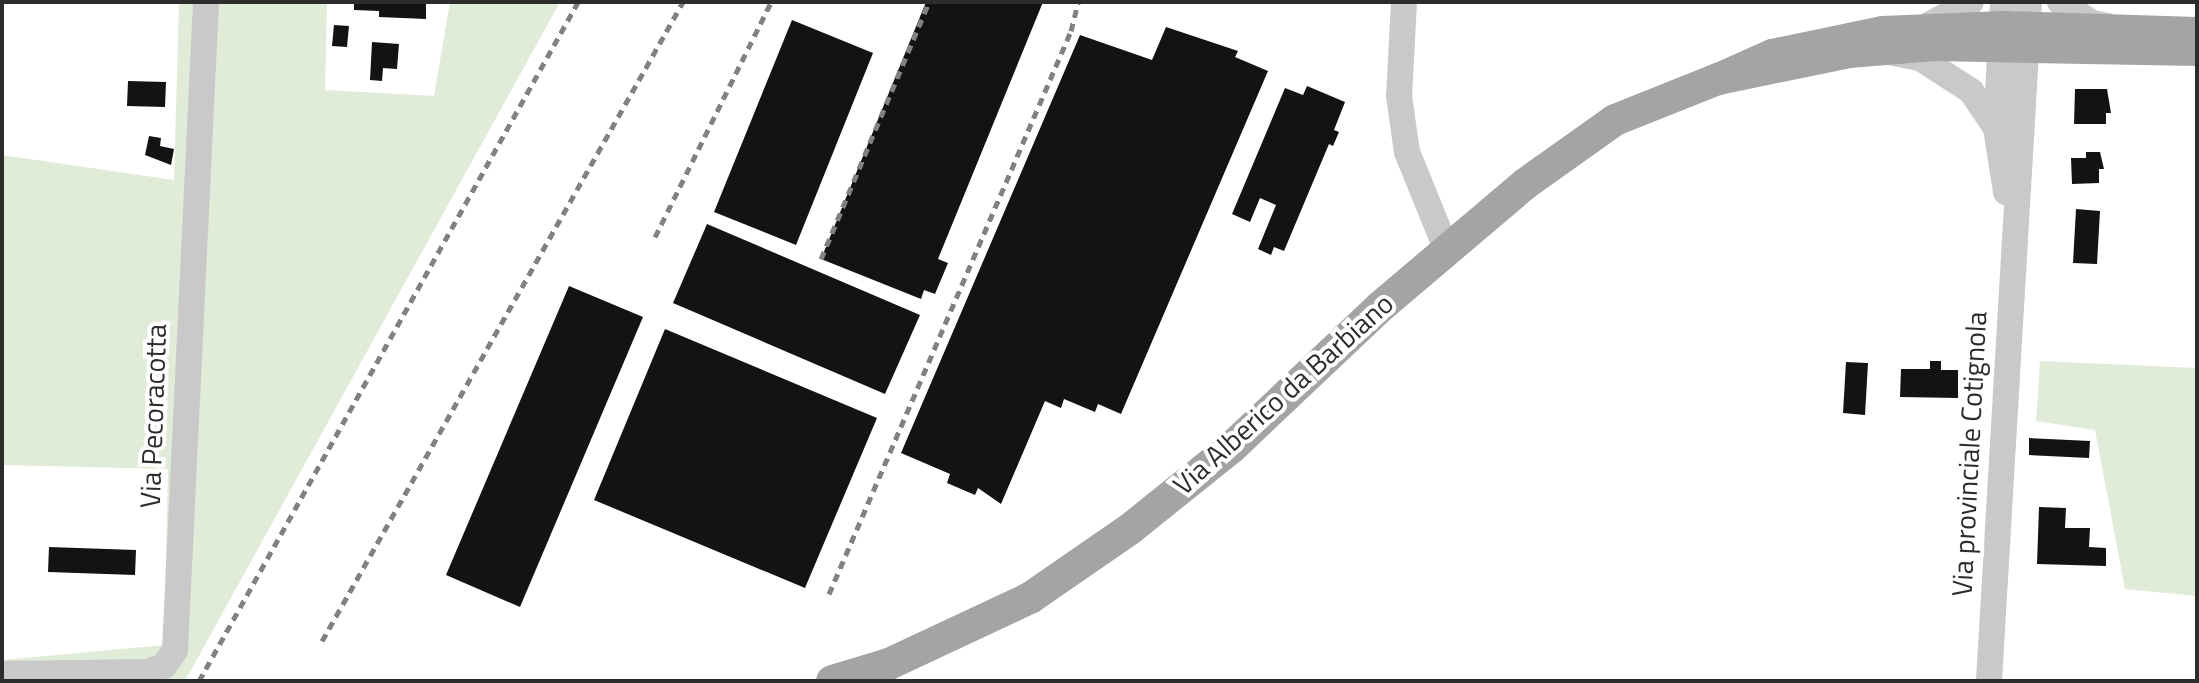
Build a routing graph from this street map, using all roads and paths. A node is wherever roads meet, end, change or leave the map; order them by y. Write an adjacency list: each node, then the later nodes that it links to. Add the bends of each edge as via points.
1 (206, 2): 15 (street, Via Pecoracotta, via 175,650 164,666 147,672)
2 (1404, 2): 14 (street, via 1399,96 1407,152)
3 (1971, 2): 6 (street)
4 (2060, 2): 7 (street, via 2092,23)
5 (2016, 27): 6 (main road, Via Alberico da Barbiano); 7 (main road, Via Alberico da Barbiano); 9 (main road, Via Alberico da Barbiano); 10 (main road, Via Alberico da Barbiano); 12 (street, Via provinciale Cotignola); 13 (street, Via provinciale Cotignola)
6 (1913, 31): 11 (main road, Via Alberico da Barbiano, via 1796,48)
7 (2135, 32): 8 (main road, Via Alberico da Barbiano)
8 (2197, 33)
9 (1872, 50): 11 (main road, Via Alberico da Barbiano); 12 (street, Via provinciale Cotignola, via 1920,58 1951,73 1971,91)
10 (2197, 50)
11 (1718, 79): 14 (main road, Via Alberico da Barbiano, via 1615,120)
12 (1996, 128): 13 (street, Via provinciale Cotignola)
13 (2012, 231): 17 (street, Via provinciale Cotignola)
14 (1446, 248): 16 (main road, Via Alberico da Barbiano, via 1232,447 1130,529 1030,598 889,664)
15 (2, 674)
16 (832, 681)
17 (1989, 681)

